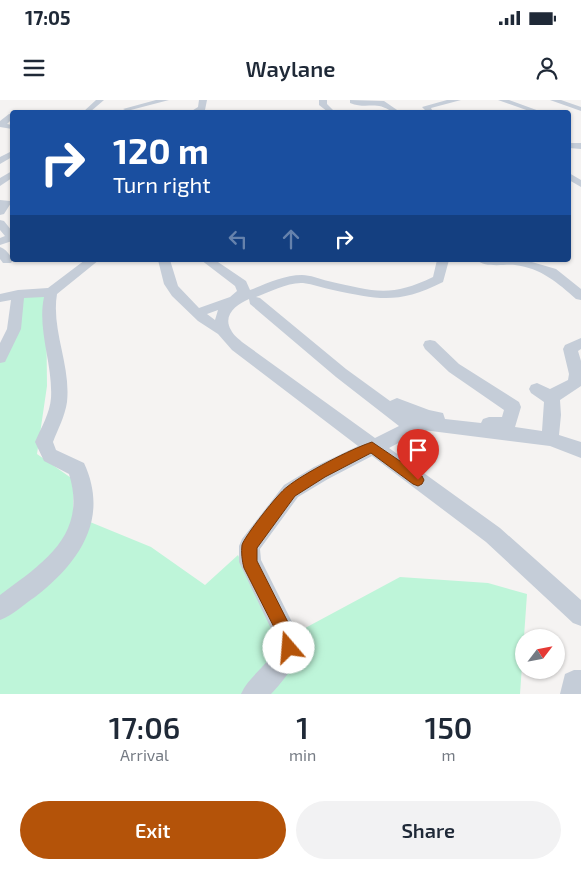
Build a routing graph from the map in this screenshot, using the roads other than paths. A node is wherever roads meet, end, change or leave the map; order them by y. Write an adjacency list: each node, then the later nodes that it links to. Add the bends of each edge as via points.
1 (100, 100): 11 (street)
2 (165, 100): 9 (street)
3 (203, 100): 12 (street, via 202,108)
4 (457, 100): 14 (street, via 426,107)
5 (502, 100): 15 (street)
6 (522, 100): 16 (street)
7 (554, 100): 10 (street)
8 (356, 102): 13 (street, via 384,103)
9 (127, 109)
10 (581, 109)
11 (88, 110)
12 (198, 110)
13 (393, 110)
14 (428, 110)
15 (532, 110)
16 (548, 110)
17 (10, 118): 18 (street, via 0,126)
18 (10, 131)
19 (0, 203): 20 (street, via 6,203)
20 (0, 212)
21 (0, 223): 22 (street)
22 (10, 235)
23 (90, 262): 29 (street)
24 (165, 262): 35 (street, via 172,286)
25 (210, 262): 33 (street, via 241,284 244,292)
26 (443, 262): 33 (street, via 439,279 398,295 374,295 302,279 281,283)
27 (519, 262): 28 (street)
28 (552, 266): 31 (street)
29 (51, 292): 30 (street); 47 (street, via 48,302 59,400 44,442 50,454 77,469 84,494 84,515 77,539 58,563)
30 (18, 294): 32 (street); 39 (street, via 14,329)
31 (581, 296)
32 (0, 298)
33 (236, 300): 35 (street); 36 (street, via 226,308 222,318)
34 (255, 301): 42 (street, via 340,373)
35 (197, 312): 36 (street, via 212,327)
36 (223, 331): 45 (street, via 237,346)
37 (581, 343): 41 (street, via 570,349 578,374 575,383 556,393)
38 (430, 345): 42 (street, via 454,368 514,408 509,423 499,425 427,417 398,404)
39 (0, 358)
40 (537, 389): 41 (street)
41 (552, 399): 44 (street)
42 (392, 411): 43 (street)
43 (414, 427): 44 (street, via 421,423); 45 (street)
44 (550, 439): 46 (street)
45 (372, 447): 48 (street, via 493,534); 50 (street, via 291,491 249,546 250,562 288,638 289,648 283,662)
46 (581, 450)
47 (0, 608)
48 (581, 615)
49 (581, 683): 51 (street, via 574,683)
50 (254, 694)
51 (574, 694)

